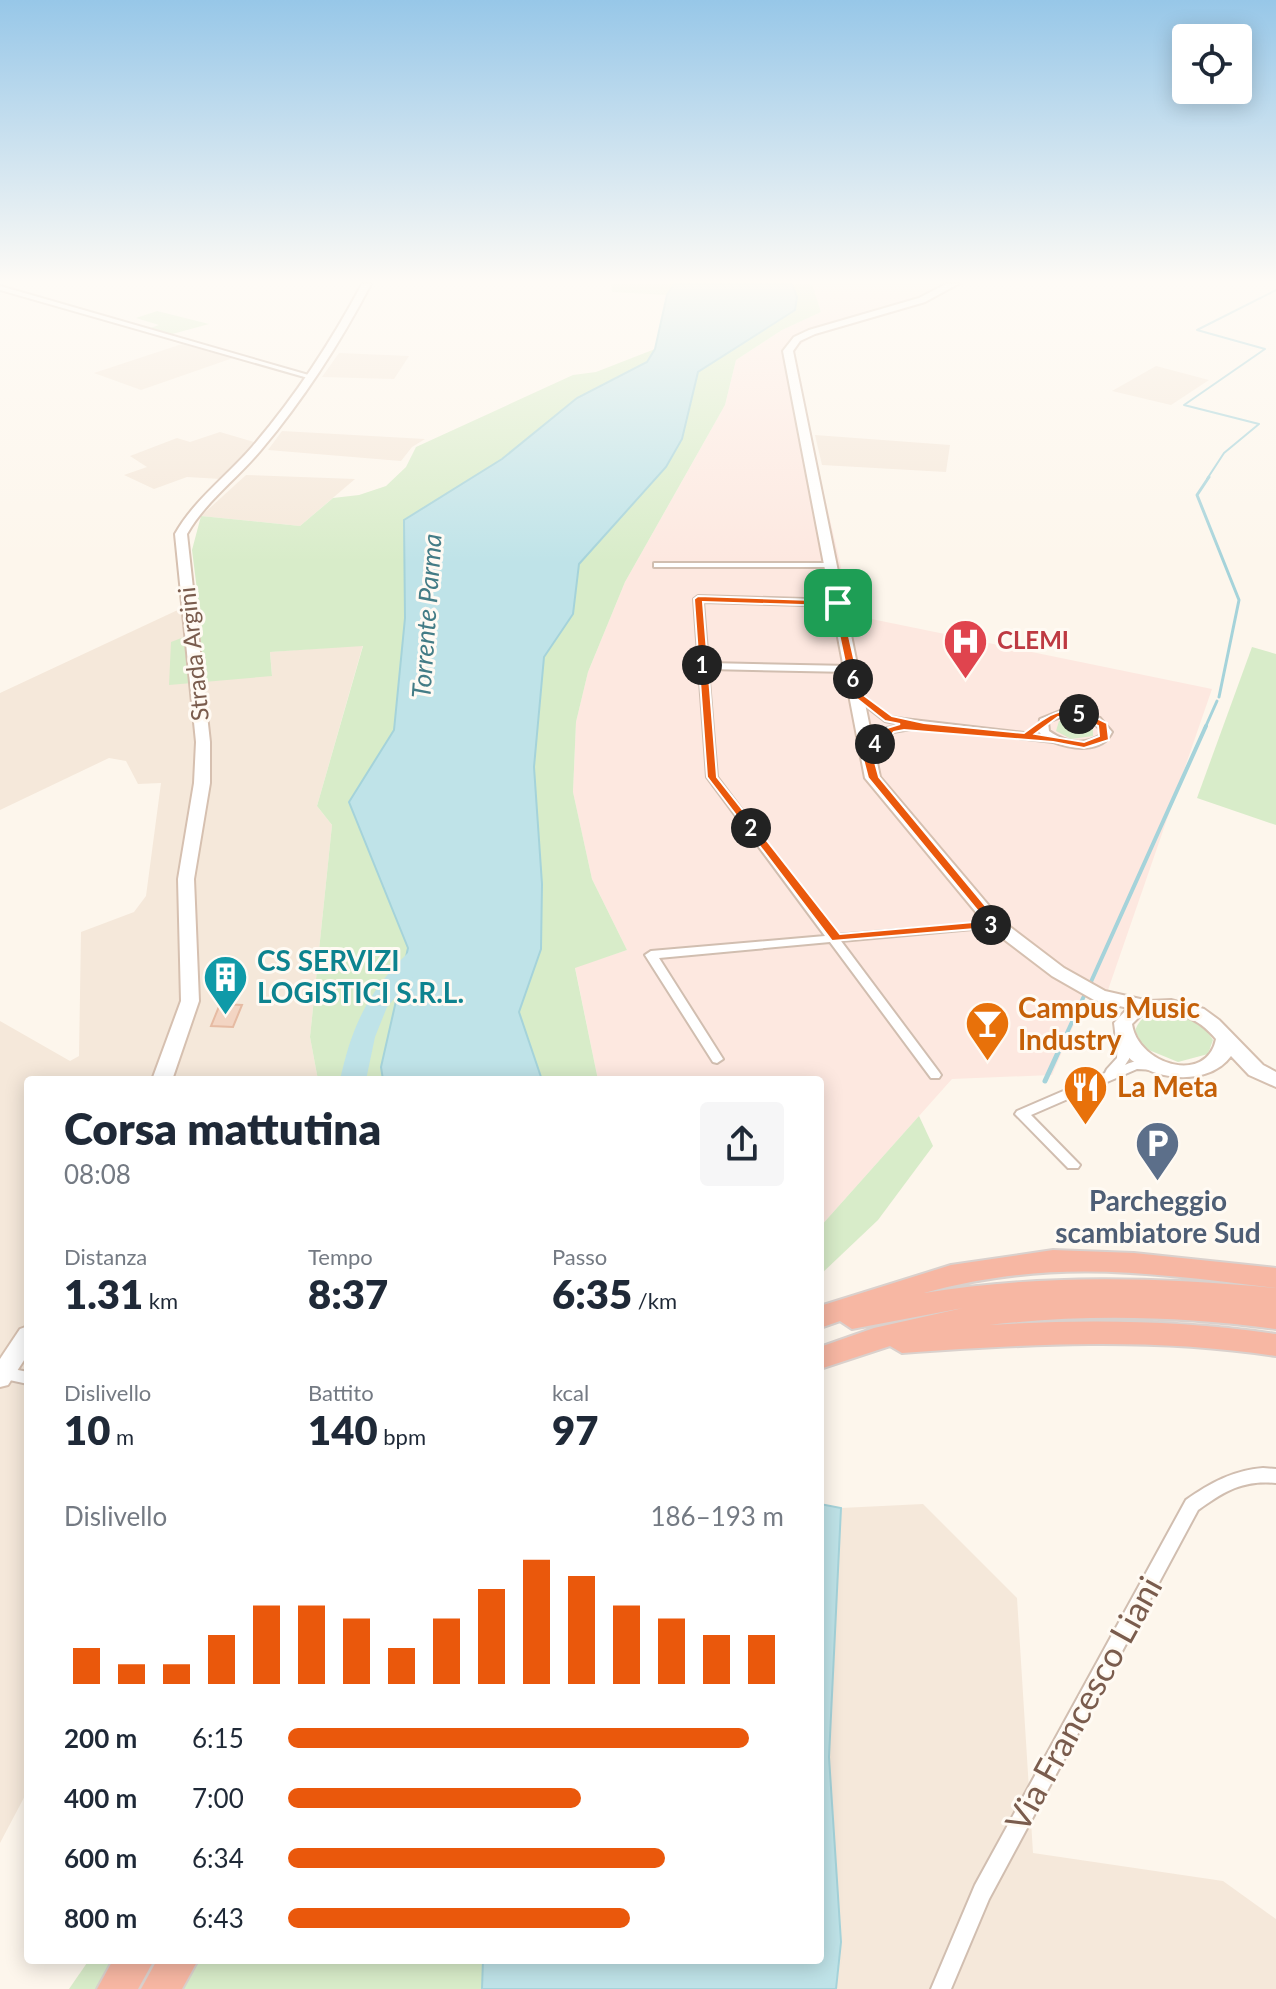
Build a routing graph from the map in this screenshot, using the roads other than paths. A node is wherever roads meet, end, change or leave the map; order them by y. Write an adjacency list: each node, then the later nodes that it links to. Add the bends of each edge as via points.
1 (310, 377): 26 (street, Strada Argini, via 181,534 203,742 202,783 186,885 190,1001)
2 (793, 377): 4 (street)
3 (657, 565): 4 (street)
4 (829, 565): 5 (street)
5 (838, 603): 6 (street, via 698,599); 7 (street)
6 (702, 666): 7 (street); 16 (street, via 712,777)
7 (851, 669): 8 (street)
8 (857, 695): 9 (street); 10 (street)
9 (861, 723): 10 (street); 14 (street)
10 (889, 724): 12 (street); 14 (street)
11 (1042, 726): 12 (street); 13 (street); 13 (street, via 1055,714 1079,713 1097,720 1107,732 1101,741 1084,745)
12 (1026, 736): 13 (street)
13 (1053, 739)
14 (868, 755): 15 (street, via 873,778)
15 (995, 924): 16 (street); 17 (street)
16 (836, 938): 21 (street, via 651,955); 25 (street)
17 (1100, 996): 18 (street); 19 (street)
18 (1146, 1006): 19 (street, via 1136,1010); 20 (street, via 1193,1011)
19 (1124, 1030): 23 (street, via 1138,1056); 27 (street, via 1123,1059)
20 (1225, 1039): 22 (street, via 1223,1057); 24 (street)
21 (717, 1059)
22 (1215, 1064): 23 (street, via 1192,1071); 24 (street)
23 (1165, 1068): 27 (street, via 1136,1065)
24 (1256, 1070): 28 (street)
25 (935, 1075)
26 (163, 1076)
27 (1106, 1077): 29 (street, via 1022,1114)
28 (1276, 1080)
29 (1073, 1165)
30 (1276, 1278): 32 (highway, via 1052,1260 941,1277)
31 (1276, 1299): 34 (highway, via 1166,1289 1050,1288 934,1301)
32 (824, 1316)
33 (1276, 1318): 37 (highway, via 1092,1306 976,1316 904,1329)
34 (824, 1327)
35 (24, 1341): 39 (street)
36 (1276, 1345): 38 (highway, via 1152,1330 1052,1330 900,1342)
37 (824, 1357)
38 (824, 1363)
39 (2, 1375): 40 (street)
40 (24, 1378)
41 (1276, 1476): 46 (street, Via Francesco Liani, via 1258,1473 1227,1480 1192,1505 982,1892)
42 (132, 1964): 44 (highway)
43 (176, 1964): 45 (highway)
44 (116, 1989)
45 (160, 1989)
46 (941, 1989)

